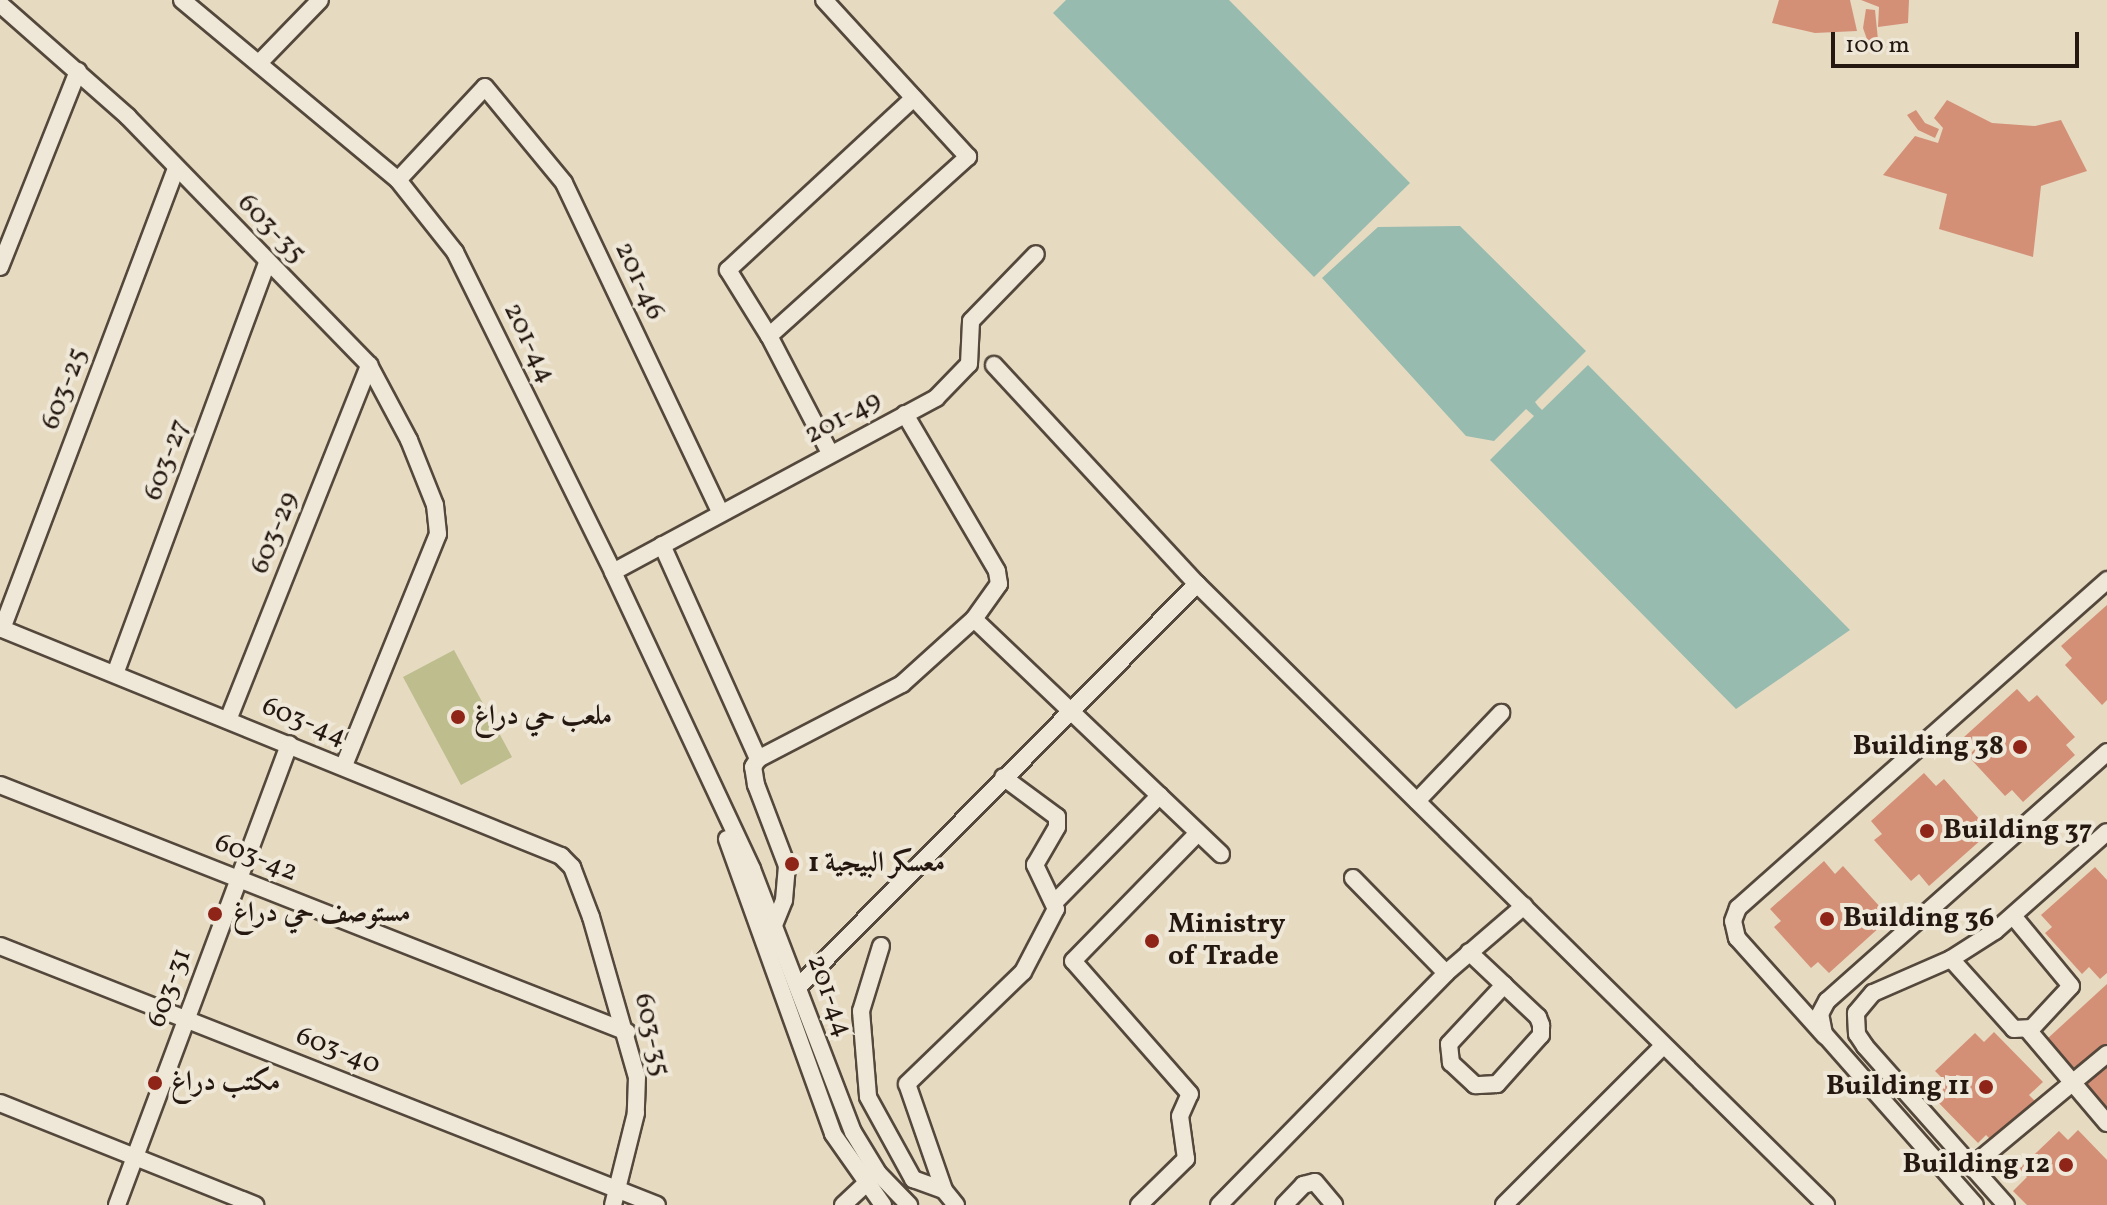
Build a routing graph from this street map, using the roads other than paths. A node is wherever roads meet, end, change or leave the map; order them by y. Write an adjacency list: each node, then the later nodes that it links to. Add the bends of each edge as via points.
1 (182, 0): 5 (street, 201-44)
2 (320, 0): 5 (street)
3 (824, 0): 7 (street)
4 (0, 4): 6 (street, 603-35)
5 (260, 62): 9 (street, 201-44)
6 (78, 71): 8 (street, 603-35); 12 (street)
7 (914, 98): 13 (street, via 728,270); 13 (street, via 968,157)
8 (176, 168): 11 (street, 603-35); 24 (street, 603-25)
9 (398, 180): 18 (street, 201-46, via 485,87 564,183); 20 (street, 201-44, via 455,252)
10 (1036, 254): 16 (street, 201-49, via 971,321 969,364 936,398)
11 (267, 264): 14 (street, 603-35); 25 (street, 603-27)
12 (0, 267)
13 (769, 336): 17 (street)
14 (369, 365): 28 (street, 603-29); 32 (street, 603-35, via 430,492 438,534)
15 (994, 365): 22 (street)
16 (905, 414): 17 (street, 201-49); 23 (street, via 997,571 993,596)
17 (830, 453): 18 (street, 201-49)
18 (721, 513): 19 (street, 201-49)
19 (662, 545): 20 (street, 201-49); 31 (street)
20 (613, 572): 36 (street, 201-44)
21 (2107, 580): 58 (street, via 1738,908 1733,921 1737,938)
22 (1197, 584): 26 (street); 37 (street)
23 (974, 619): 26 (street); 31 (street, via 902,684)
24 (1, 628): 25 (street, 603-44)
25 (115, 674): 28 (street, 603-44)
26 (1073, 713): 33 (street); 35 (street)
27 (1501, 713): 37 (street)
28 (228, 720): 29 (street, 603-44)
29 (289, 744): 32 (street, 603-44); 42 (street, 603-31)
30 (2107, 752): 58 (street, via 1827,1001 1819,1019)
31 (758, 759): 47 (street, via 753,767 756,785 787,866 784,900)
32 (344, 766): 43 (street, 603-44, via 546,848 561,856)
33 (1003, 777): 44 (street, via 1057,817 1057,827 1035,865); 54 (street)
34 (0, 785): 42 (street, 603-42)
35 (1160, 795): 39 (street); 44 (street)
36 (714, 796): 47 (street, 201-44); 66 (street, 201-44, via 833,1134)
37 (1417, 801): 45 (street)
38 (2107, 832): 46 (street)
39 (1198, 833): 40 (street); 77 (street, via 1073,961 1190,1094 1180,1116 1186,1159)
40 (1221, 854)
41 (1353, 878): 52 (street)
42 (239, 879): 55 (street, 603-31); 57 (street, 603-42)
43 (578, 879): 57 (street, 603-35)
44 (1056, 901): 68 (street, via 1055,913 1023,972 907,1084)
45 (1524, 906): 50 (street); 59 (street)
46 (2013, 916): 51 (street); 56 (street, via 2071,986)
47 (774, 925): 54 (street, 201-44)
48 (0, 946): 55 (street, 603-40)
49 (881, 946): 68 (street, via 861,1011 868,1097 913,1179)
50 (1469, 952): 52 (street); 53 (street)
51 (1951, 959): 56 (street, via 2014,1029); 65 (street, via 1873,993 1860,1005 1854,1023 1865,1046)
52 (1446, 973): 78 (street)
53 (1504, 985): 53 (street, via 1538,1017 1541,1035 1497,1084 1475,1085 1451,1063 1449,1044)
54 (799, 986): 66 (street, 201-44)
55 (186, 1019): 64 (street, 603-31); 69 (street, 603-40)
56 (2028, 1030): 61 (street)
57 (627, 1032): 69 (street, 603-35, via 637,1097)
58 (1825, 1036): 83 (street)
59 (1663, 1046): 81 (street); 82 (street)
60 (2107, 1054): 61 (street)
61 (2073, 1082): 63 (street); 65 (street)
62 (0, 1103): 64 (street)
63 (2107, 1123)
64 (136, 1154): 71 (street, 603-31); 72 (street)
65 (1971, 1167): 84 (street)
66 (872, 1179): 67 (street, 201-44); 70 (street, 201-44); 74 (street)
67 (891, 1186): 70 (street); 75 (street, 201-44)
68 (944, 1190): 76 (street)
69 (617, 1198): 73 (street, 603-40)
70 (877, 1203)
71 (117, 1205)
72 (255, 1205)
73 (657, 1205)
74 (843, 1205)
75 (909, 1205)
76 (956, 1205)
77 (1139, 1205)
78 (1219, 1205)
79 (1284, 1205): 80 (street, via 1303,1185 1315,1182)
80 (1334, 1205)
81 (1504, 1205)
82 (1826, 1205)
83 (1975, 1205)
84 (2006, 1205)

